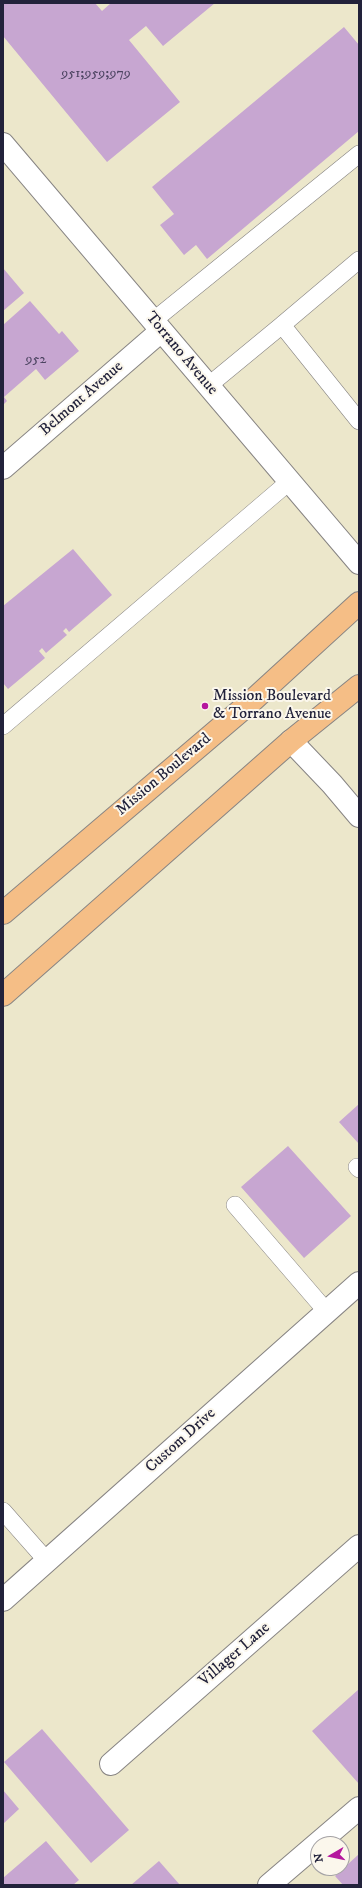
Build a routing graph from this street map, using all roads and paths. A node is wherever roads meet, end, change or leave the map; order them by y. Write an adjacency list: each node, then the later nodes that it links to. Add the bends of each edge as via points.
1 (3, 144): 5 (street, Torrano Avenue)
2 (359, 154): 5 (lane)
3 (359, 260): 4 (lane)
4 (282, 325): 6 (lane); 7 (lane)
5 (157, 326): 6 (street, Torrano Avenue); 8 (street, Belmont Avenue)
6 (208, 386): 9 (street, Torrano Avenue)
7 (359, 420)
8 (3, 468)
9 (290, 481): 10 (street, Torrano Avenue); 13 (lane)
10 (359, 563)
11 (359, 603): 16 (main road, Mission Boulevard, via 252,701)
12 (359, 686): 14 (main road)
13 (3, 726)
14 (291, 741): 15 (street); 17 (main road)
15 (359, 816)
16 (4, 910)
17 (3, 995)
18 (235, 1205): 20 (lane)
19 (359, 1283): 20 (street, Custom Drive)
20 (327, 1312): 23 (street, Custom Drive)
21 (3, 1511): 23 (lane)
22 (359, 1546): 25 (street, Villager Lane)
23 (47, 1560): 24 (street, Custom Drive)
24 (3, 1600)
25 (111, 1764)
26 (359, 1808): 27 (street)
27 (269, 1885)

